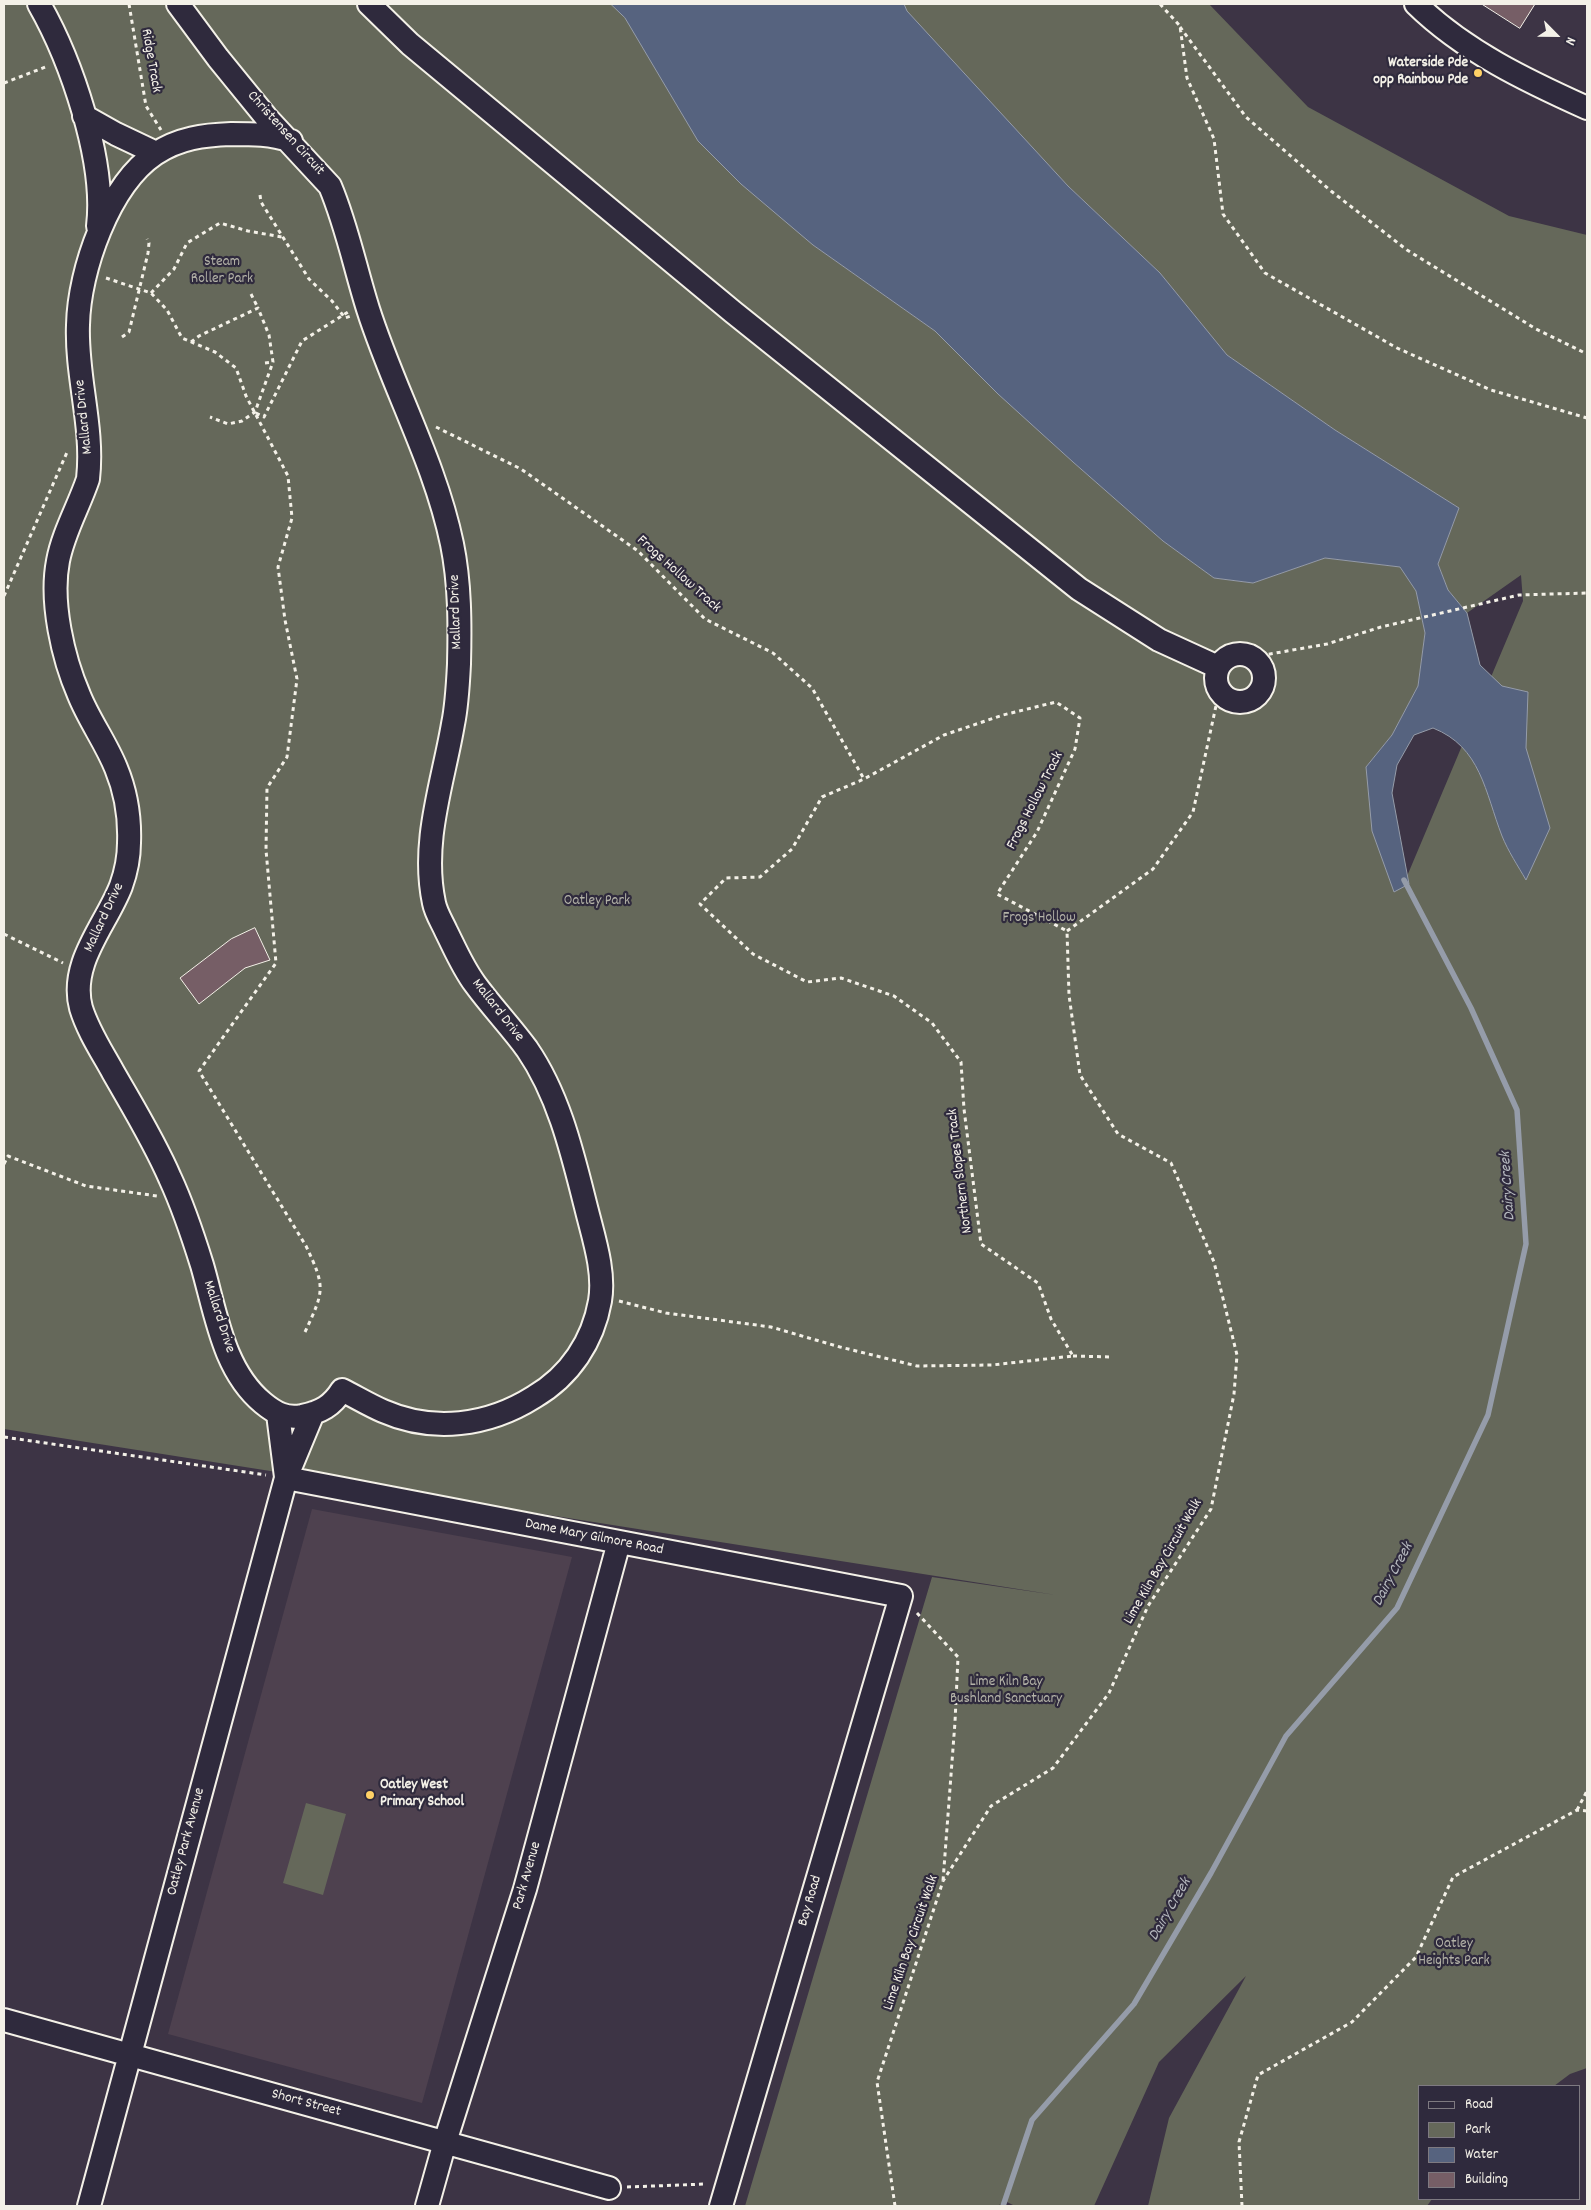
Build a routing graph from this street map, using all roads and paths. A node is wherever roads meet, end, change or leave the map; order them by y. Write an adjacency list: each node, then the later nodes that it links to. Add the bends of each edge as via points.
1 (39, 4): 8 (street)
2 (129, 4): 13 (path, Ridge Track, via 146,106)
3 (178, 4): 12 (street, Christensen Circuit, via 266,117)
4 (369, 4): 39 (street, via 410,44 733,312 1079,589 1132,625)
5 (1160, 4): 7 (path)
6 (1416, 4): 10 (street, via 1459,41 1539,86)
7 (1180, 26): 27 (path, via 1246,117 1331,191 1407,250 1536,329); 34 (path, via 1187,78 1214,139 1224,214 1265,273 1397,348 1491,390)
8 (64, 60): 9 (path); 11 (street)
9 (4, 83)
10 (1587, 108)
11 (84, 116): 13 (street, via 116,134); 15 (street, via 91,140 98,193)
12 (291, 141): 13 (street, via 272,135 205,135); 23 (street, Christensen Circuit, via 330,186 356,264)
13 (163, 150): 15 (street, via 142,165 123,186)
14 (260, 195): 16 (path)
15 (96, 237): 18 (street, Mallard Drive)
16 (282, 237): 20 (path, via 248,232 220,223 187,243 174,269); 24 (path, via 309,279)
17 (147, 239): 19 (path, via 150,243)
18 (87, 272): 19 (path); 35 (street, Mallard Drive, via 77,347)
19 (139, 288): 20 (path); 25 (path, via 129,332)
20 (150, 293): 26 (path, via 167,310 182,338)
21 (251, 294): 22 (path)
22 (258, 308): 26 (path, via 199,336); 29 (path, via 270,335)
23 (360, 312): 24 (path, via 345,318); 24 (path, via 358,306); 30 (street, Christensen Circuit)
24 (343, 315): 31 (path, via 302,341 264,417)
25 (122, 337)
26 (191, 343): 31 (path, via 216,352 236,368)
27 (1587, 354)
28 (265, 362): 29 (path)
29 (273, 362): 31 (path)
30 (390, 366): 32 (street, Mallard Drive)
31 (256, 412): 33 (path, via 242,421 228,424); 48 (path, via 288,476 292,518 278,567 297,679 287,757 267,788 266,850 276,963 198,1071 320,1274 320,1299)
32 (408, 413): 41 (path, Frogs Hollow Track, via 521,469 638,551 705,618 773,654 812,688); 47 (street, Mallard Drive, via 445,517 458,591 457,699 430,839 435,906 472,980 527,1050 557,1107 597,1252)
33 (210, 417)
34 (1587, 418)
35 (88, 427): 37 (path, via 69,448); 44 (street, Mallard Drive, via 88,479 58,561 57,601 68,666 79,697 116,766 123,787 129,845 121,886 91,944)
36 (1587, 593): 38 (path, via 1519,596 1381,627 1327,644)
37 (4, 596)
38 (1254, 657): 39 (street, via 1233,654); 40 (street, via 1264,677 1264,685 1254,698 1232,701)
39 (1218, 667): 40 (street, via 1215,680)
40 (1220, 692): 42 (path, via 1193,812 1153,870)
41 (864, 780): 42 (path, Frogs Hollow Track, via 944,735 1003,715 1056,702 1080,718 1075,749 1040,824 997,894); 49 (path, Northern Slopes Track, via 822,797 792,849 760,877 726,878 700,904 753,954 807,982 841,978 894,996 932,1023 961,1062 981,1244 1038,1283 1051,1319)
42 (1067, 931): 60 (path, Lime Kiln Bay Circuit Walk, via 1069,995 1080,1074 1118,1134 1171,1163 1214,1262 1237,1355 1234,1394 1211,1509 1148,1606 1109,1692 1053,1768 991,1806)
43 (4, 934): 44 (path)
44 (81, 972): 46 (street, Mallard Drive, via 80,996 87,1023 154,1145)
45 (4, 1164): 46 (path, via 8,1156 86,1186)
46 (179, 1199): 52 (street, Mallard Drive, via 237,1371 252,1394)
47 (601, 1296): 49 (path, via 666,1313 772,1327 917,1366 992,1365); 51 (street, Mallard Drive, via 594,1325 570,1368 547,1388 513,1408 470,1423 450,1426 424,1423 386,1412 342,1390 331,1406)
48 (305, 1332)
49 (1073, 1356): 50 (path)
50 (1113, 1357)
51 (313, 1413): 52 (street, Mallard Drive, via 297,1417); 54 (street)
52 (278, 1414): 54 (street)
53 (4, 1437): 54 (path)
54 (286, 1478): 55 (street, Dame Mary Gilmore Road); 62 (street, Oatley Park Avenue)
55 (619, 1542): 56 (street, Dame Mary Gilmore Road); 63 (street, Park Avenue, via 525,1889)
56 (901, 1596): 60 (path, via 958,1657); 64 (street, Bay Road)
57 (1587, 1791): 58 (path)
58 (1576, 1810): 59 (path); 70 (path, via 1453,1877 1416,1957 1352,2022 1258,2075 1239,2142)
59 (1587, 1811)
60 (943, 1881): 69 (path, Lime Kiln Bay Circuit Walk, via 877,2082)
61 (4, 2020): 62 (street, Short Street)
62 (129, 2056): 63 (street, Short Street); 66 (street, Oatley Park Avenue)
63 (445, 2142): 65 (street, Short Street); 67 (street, Park Avenue)
64 (728, 2184): 65 (path); 68 (street, Bay Road)
65 (609, 2188)
66 (89, 2206)
67 (427, 2206)
68 (721, 2206)
69 (895, 2206)
70 (1242, 2206)

